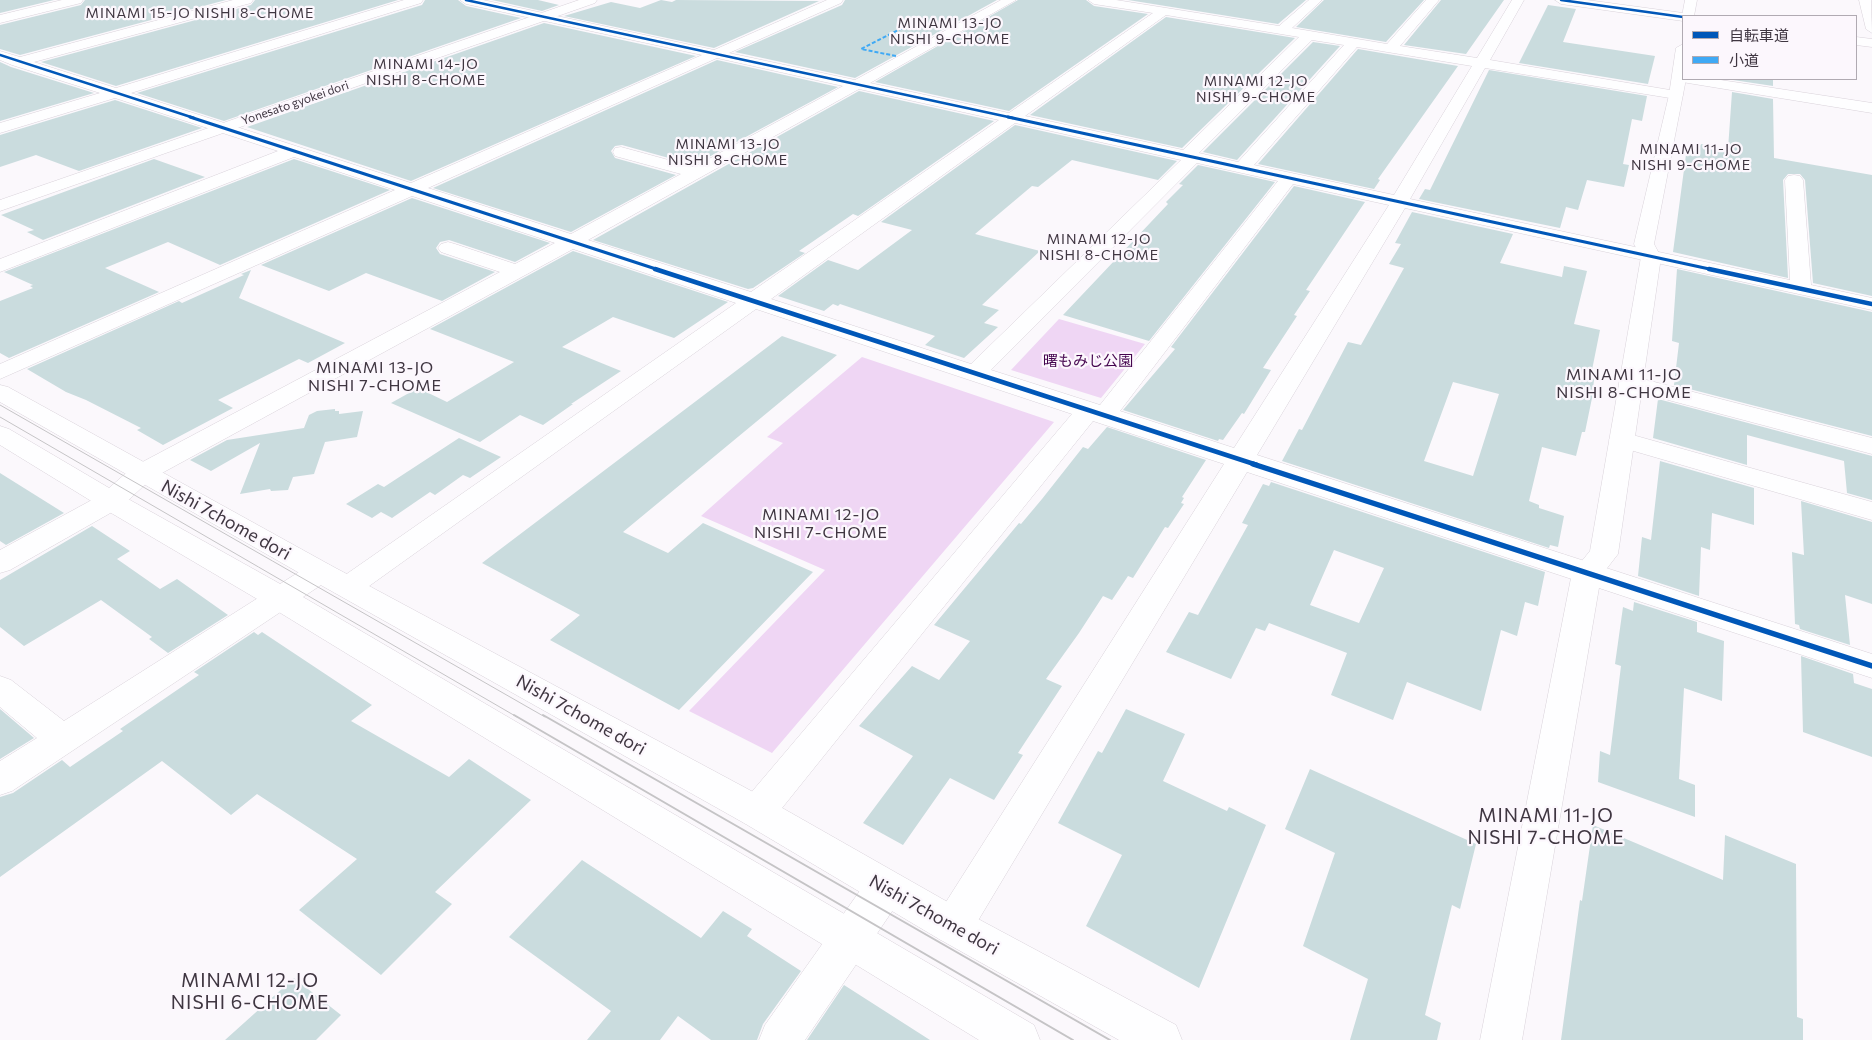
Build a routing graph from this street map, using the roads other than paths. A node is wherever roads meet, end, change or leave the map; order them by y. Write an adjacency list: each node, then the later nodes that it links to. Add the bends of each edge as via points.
1 (77, 0): 22 (main road)
2 (247, 0): 32 (main road)
3 (417, 0): 38 (main road)
4 (466, 0): 20 (main road)
5 (591, 0): 20 (main road, Yonesato gyokei dori)
6 (838, 0): 30 (main road)
7 (1010, 0): 37 (main road)
8 (1094, 0): 15 (main road)
9 (1316, 0): 24 (main road)
10 (1433, 0): 29 (main road)
11 (1518, 0): 33 (main road)
12 (1561, 0): 21 (main road)
13 (1691, 0): 18 (main road)
14 (1865, 0): 23 (main road)
15 (1119, 2): 17 (main road)
16 (1206, 5): 19 (main road)
17 (1164, 11): 19 (main road); 40 (main road)
18 (1688, 15)
19 (1191, 16): 24 (main road)
20 (543, 17): 30 (main road); 42 (main road, Yonesato gyokei dori)
21 (1682, 17)
22 (0, 19)
23 (1872, 29)
24 (1282, 30): 25 (main road)
25 (1309, 35): 27 (main road); 45 (main road)
26 (1857, 41): 28 (main road)
27 (1354, 42): 29 (main road); 46 (main road)
28 (1872, 43)
29 (1391, 48): 33 (main road)
30 (716, 54): 37 (main road); 50 (main road)
31 (0, 55): 32 (main road)
32 (19, 62): 35 (main road); 38 (main road)
33 (1481, 63): 36 (main road); 51 (main road)
34 (1682, 65): 36 (main road)
35 (0, 67)
36 (1681, 82): 39 (main road); 55 (main road, via 1644,244)
37 (856, 84): 40 (main road); 47 (main road)
38 (115, 93): 41 (main road); 42 (main road)
39 (1872, 108)
40 (1012, 118): 45 (main road); 59 (main road)
41 (0, 128)
42 (224, 128): 43 (main road); 52 (main road, Yonesato gyokei dori)
43 (294, 151): 50 (main road); 56 (main road)
44 (621, 152): 47 (main road)
45 (1190, 157): 46 (main road); 62 (main road)
46 (1242, 168): 48 (main road)
47 (696, 173): 53 (main road)
48 (1289, 178): 51 (main road); 65 (main road)
49 (1794, 180): 58 (main road)
50 (412, 190): 53 (main road); 61 (main road)
51 (1400, 202): 55 (main road); 69 (main road)
52 (0, 206)
53 (571, 242): 57 (main road); 59 (main road)
54 (448, 248): 57 (main road)
55 (1651, 256): 58 (main road); 63 (main road)
56 (0, 266)
57 (516, 271): 70 (main road)
58 (1801, 289): 60 (main road)
59 (754, 301): 62 (main road); 75 (main road)
60 (1872, 304)
61 (0, 372)
62 (975, 374): 65 (main road)
63 (1631, 383): 67 (main road); 68 (main road)
64 (0, 392): 70 (main road, Nishi 7chome dori)
65 (1096, 413): 69 (main road); 81 (main road)
66 (0, 434): 71 (main road)
67 (1622, 440): 72 (main road); 74 (main road, via 1604,554)
68 (1872, 446)
69 (1240, 460): 74 (main road); 83 (main road)
70 (142, 473): 71 (main road); 75 (main road, Nishi 7chome dori)
71 (111, 501): 73 (main road); 76 (main road)
72 (1872, 511)
73 (0, 562)
74 (1587, 573): 77 (main road); 88 (main road)
75 (334, 580): 76 (main road); 81 (main road, Nishi 7chome dori)
76 (280, 598): 79 (main road); 84 (main road)
77 (1872, 666)
78 (0, 689): 79 (main road)
79 (63, 739): 80 (main road)
80 (0, 780)
81 (757, 812): 82 (main road, Nishi 7chome dori)
82 (885, 888): 83 (main road, Nishi 7chome dori); 84 (main road)
83 (953, 926): 87 (main road, Nishi 7chome dori)
84 (850, 940): 85 (main road); 86 (main road)
85 (780, 1040)
86 (1019, 1040)
87 (1161, 1040)
88 (1501, 1040)

